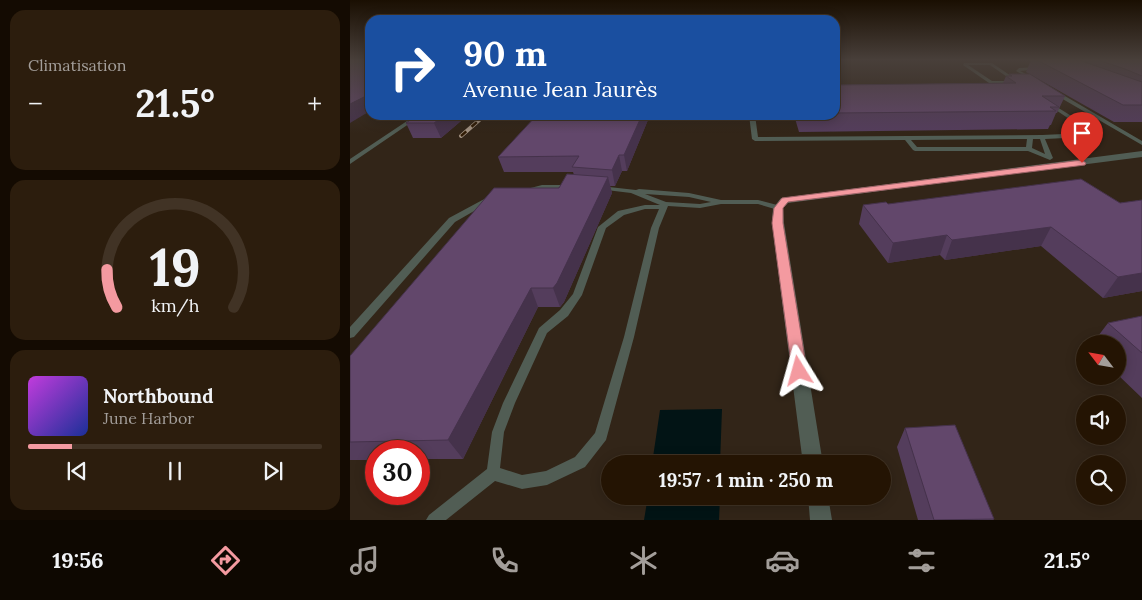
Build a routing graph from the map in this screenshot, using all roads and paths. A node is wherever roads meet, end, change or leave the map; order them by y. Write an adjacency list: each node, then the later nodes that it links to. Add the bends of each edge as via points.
1 (1021, 84): 2 (lane)
2 (1025, 87)
3 (1051, 90): 10 (lane)
4 (1041, 97): 8 (lane, via 1087,128 1088,133)
5 (412, 120): 14 (lane)
6 (753, 120): 9 (lane, via 755,139)
7 (1030, 137): 8 (lane); 9 (lane); 11 (lane)
8 (1042, 137): 13 (lane)
9 (907, 138): 11 (lane, via 915,150)
10 (1142, 143)
11 (1029, 149): 13 (lane)
12 (1142, 154): 15 (street)
13 (1050, 158): 15 (lane)
14 (350, 162)
15 (1064, 165): 22 (street)
16 (580, 187): 19 (lane, via 542,187)
17 (589, 188): 18 (lane)
18 (632, 191): 21 (lane, via 689,194); 23 (lane)
19 (515, 193)
20 (498, 197): 24 (lane, via 452,220)
21 (721, 202): 22 (lane); 23 (lane, via 700,206)
22 (782, 204): 25 (street, via 778,223)
23 (664, 206): 26 (lane, via 621,213 602,227 577,296 564,313 543,331 509,403 498,432); 26 (lane, via 655,228 601,436 580,462 547,478 522,482)
24 (350, 334)
25 (812, 455)
26 (493, 473): 28 (lane)
27 (819, 505): 29 (street)
28 (434, 520)
29 (821, 520)

